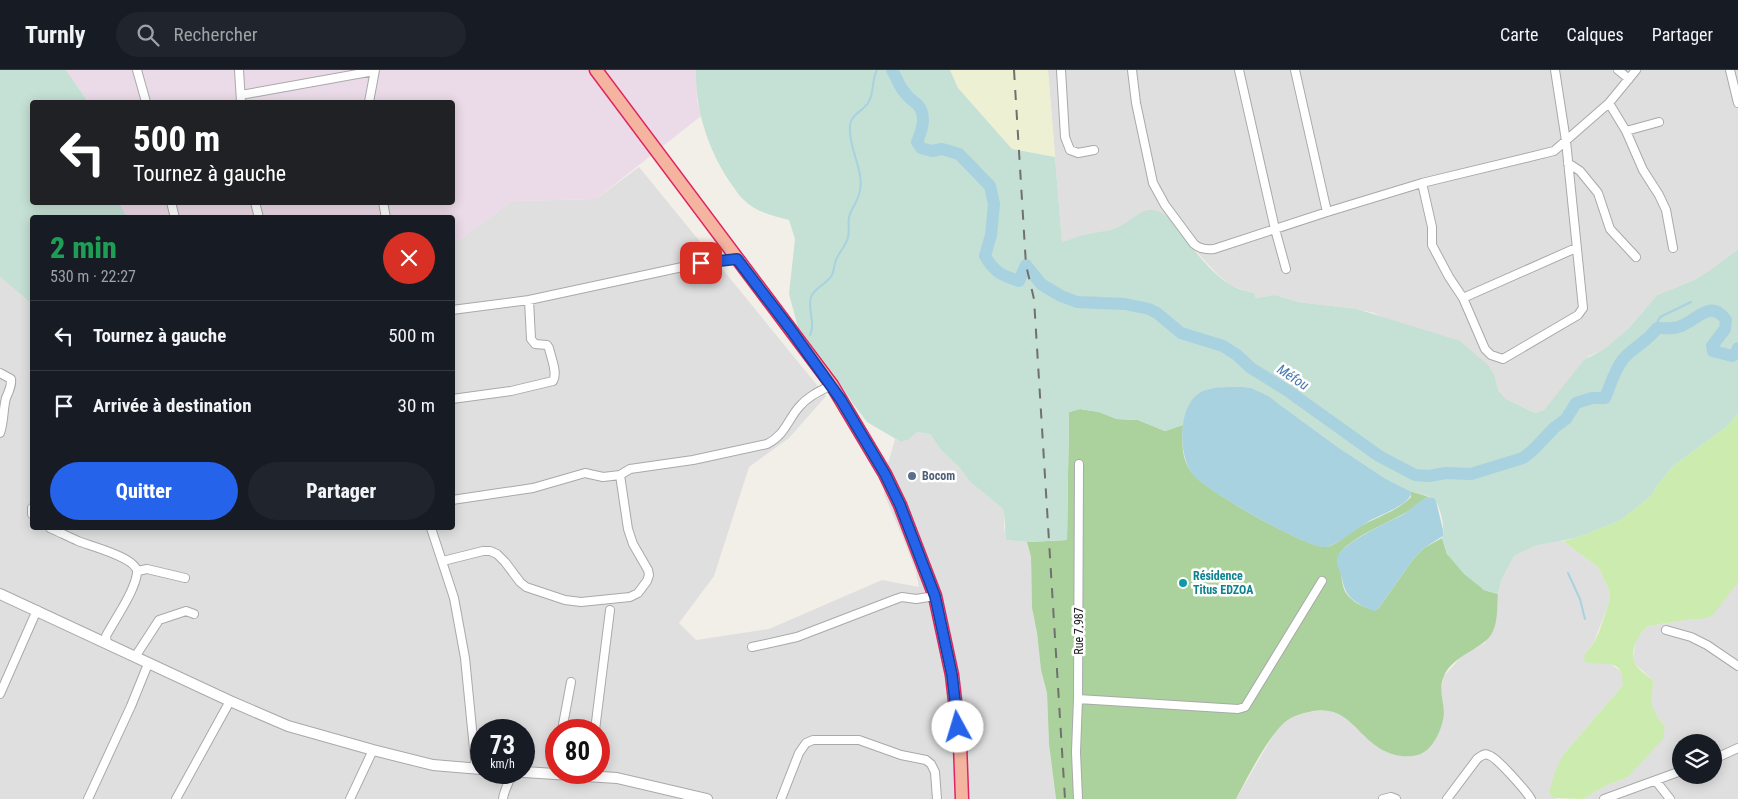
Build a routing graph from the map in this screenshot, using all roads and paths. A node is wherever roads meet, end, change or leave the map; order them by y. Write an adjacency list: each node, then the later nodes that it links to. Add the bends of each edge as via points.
1 (137, 70): 15 (street)
2 (239, 70): 14 (street)
3 (375, 70): 14 (street); 16 (street)
4 (596, 70): 30 (highway)
5 (1061, 70): 22 (street, via 1065,137 1070,150 1078,153)
6 (1132, 70): 26 (street, via 1153,184 1194,244 1198,248 1214,249)
7 (1239, 70): 26 (street)
8 (1294, 70): 25 (street)
9 (1555, 70): 21 (street)
10 (1618, 70): 13 (street)
11 (1636, 70): 13 (street)
12 (1730, 70): 18 (street)
13 (1629, 79): 17 (street)
14 (241, 99)
15 (145, 100)
16 (369, 100)
17 (1609, 103): 20 (street); 21 (street)
18 (1738, 103)
19 (1658, 122): 20 (street)
20 (1626, 131): 28 (street, via 1643,170 1660,195)
21 (1566, 141): 23 (street); 24 (street, via 1554,151)
22 (1094, 150)
23 (1568, 162): 27 (street); 29 (street, via 1580,170 1598,194 1610,229)
24 (1422, 183): 25 (street); 32 (street, via 1432,228 1432,245)
25 (1327, 212): 26 (street)
26 (1275, 229): 31 (street)
27 (1576, 248): 32 (street); 32 (street, via 1581,312 1503,359 1485,349)
28 (1673, 248)
29 (1636, 258)
30 (737, 259): 33 (street, via 701,263); 36 (highway)
31 (1286, 269)
32 (1463, 298)
33 (529, 300): 34 (street); 37 (street, via 531,339 534,344 549,348 555,374 553,381)
34 (455, 310)
35 (0, 373): 38 (street, via 12,384 5,401)
36 (832, 386): 40 (street, via 811,396 799,407 776,440 767,444 630,469); 49 (highway, via 900,505)
37 (455, 399)
38 (0, 433)
39 (1079, 464): 61 (street, Rue 7.987)
40 (620, 475): 41 (street, via 585,473 533,488); 44 (street, via 628,530 649,575 638,593 630,597 581,602 565,600 526,587 497,554 490,551)
41 (455, 500)
42 (54, 530): 45 (street, via 107,550)
43 (432, 530): 44 (street)
44 (443, 561): 63 (street, via 454,598)
45 (138, 571): 46 (street); 54 (street, via 106,636)
46 (185, 578)
47 (1322, 581): 61 (street, via 1245,707)
48 (0, 594): 50 (street)
49 (935, 596): 55 (street, via 896,598 797,636); 81 (highway, via 952,675)
50 (37, 610): 54 (street); 60 (street)
51 (610, 610): 65 (street)
52 (194, 614): 56 (street, via 186,611 159,620)
53 (1666, 630): 58 (street, via 1692,637)
54 (106, 644): 56 (street)
55 (752, 647)
56 (135, 657): 57 (street)
57 (148, 664): 62 (street); 74 (street)
58 (1738, 666)
59 (571, 682): 64 (street)
60 (0, 694)
61 (1078, 699): 82 (street, Rue 7.987)
62 (230, 701): 67 (street, via 288,726); 75 (street)
63 (473, 719)
64 (564, 719)
65 (596, 719)
66 (1738, 748): 68 (street)
67 (373, 750): 69 (street, via 433,765); 76 (street)
68 (1722, 755)
69 (470, 768)
70 (1672, 775): 72 (street)
71 (610, 777): 78 (street)
72 (1656, 780): 87 (street); 88 (street)
73 (509, 784): 77 (street)
74 (88, 799)
75 (176, 799)
76 (350, 799)
77 (503, 799)
78 (707, 799)
79 (781, 799): 80 (street, via 799,753 806,743 813,740 859,740 926,760 935,772)
80 (938, 799)
81 (962, 799)
82 (1078, 799)
83 (1383, 799): 84 (street)
84 (1396, 799)
85 (1447, 799): 86 (street, via 1477,759 1489,754)
86 (1530, 799)
87 (1604, 799)
88 (1670, 799)

